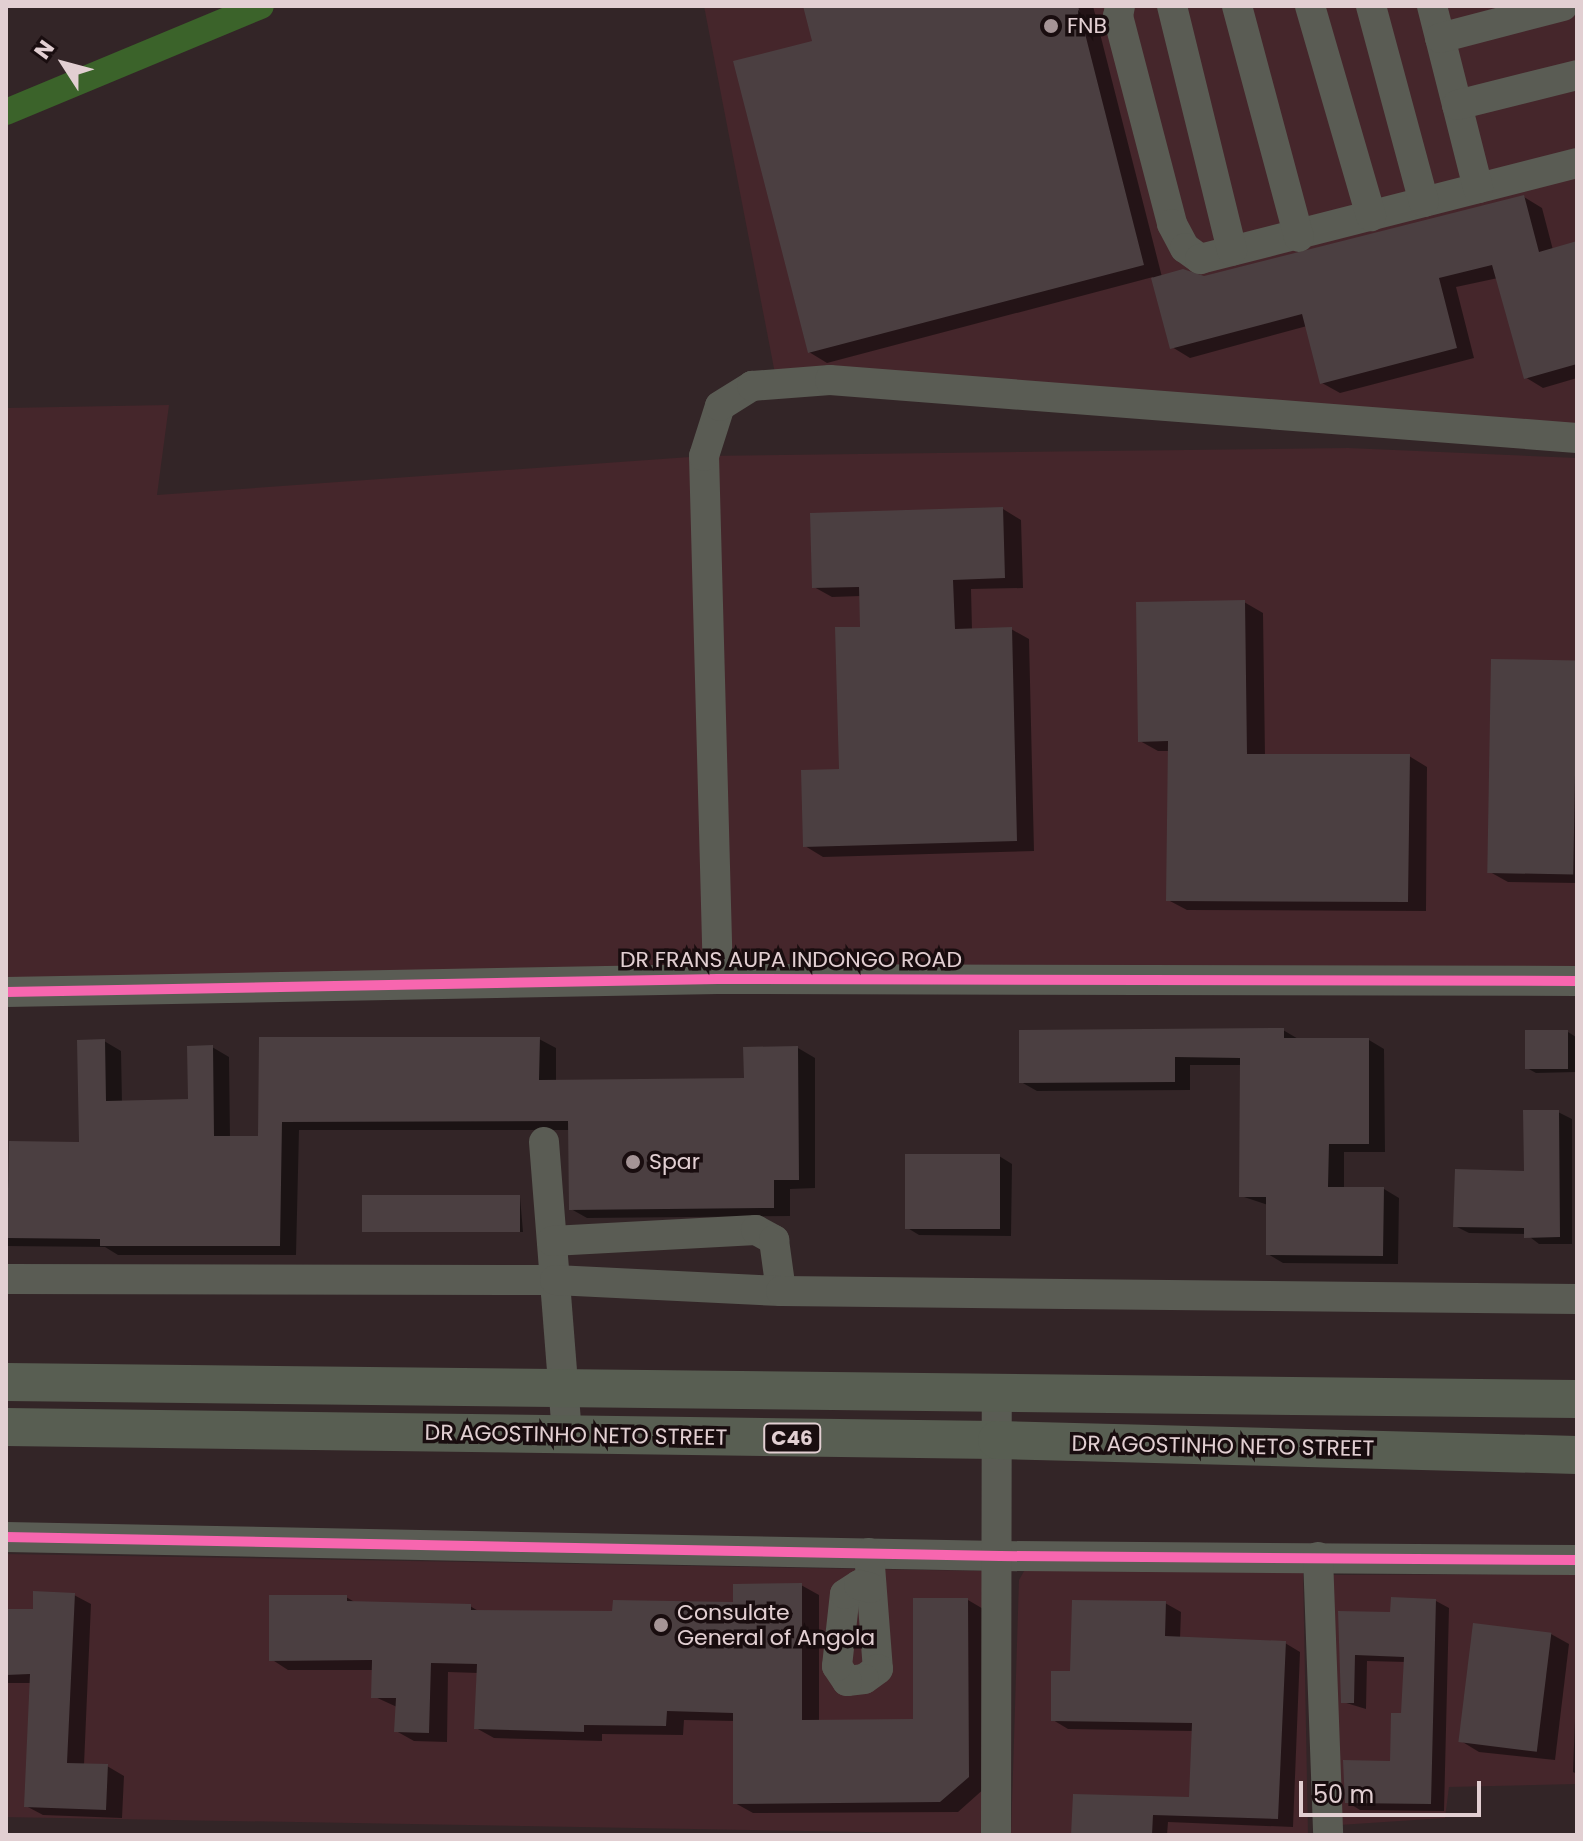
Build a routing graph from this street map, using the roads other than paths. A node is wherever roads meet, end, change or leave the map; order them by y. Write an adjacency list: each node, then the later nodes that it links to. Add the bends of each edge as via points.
1 (1120, 6): 16 (street, via 1118,16 1172,224 1185,248 1200,259)
2 (1172, 6): 16 (street)
3 (1237, 6): 15 (street)
4 (1310, 6): 14 (street)
5 (1371, 6): 13 (street)
6 (1432, 6): 8 (street)
7 (1563, 6): 8 (street)
8 (1440, 38): 10 (street)
9 (1577, 75): 10 (street)
10 (1457, 105): 12 (street)
11 (1577, 163): 12 (street)
12 (1478, 188): 13 (street)
13 (1424, 202): 14 (street)
14 (1371, 216): 15 (street)
15 (1299, 237): 16 (street)
16 (1232, 251)
17 (1577, 438): 18 (street, via 830,380 752,386 720,406 704,456)
18 (718, 979): 19 (street, DR FRANS AUPA INDONGO ROAD); 20 (street, DR FRANS AUPA INDONGO ROAD)
19 (1577, 981)
20 (6, 992)
21 (544, 1142): 22 (street)
22 (552, 1241): 24 (street); 25 (street, via 756,1230 774,1240)
23 (6, 1279): 24 (street)
24 (555, 1280): 25 (street); 28 (street)
25 (781, 1291): 26 (street)
26 (1577, 1299)
27 (6, 1382): 28 (main road, C46)
28 (561, 1386): 29 (main road, C46); 32 (street)
29 (997, 1391): 30 (main road, C46); 33 (street)
30 (1577, 1399)
31 (6, 1427): 32 (main road, DR AGOSTINHO NETO STREET / C46)
32 (567, 1435): 33 (main road, DR AGOSTINHO NETO STREET / C46)
33 (997, 1440): 34 (main road, DR AGOSTINHO NETO STREET / C46); 37 (street)
34 (1577, 1455)
35 (6, 1537): 36 (street)
36 (869, 1553): 37 (street); 40 (street)
37 (1000, 1556): 38 (street); 41 (street)
38 (1318, 1557): 39 (street); 42 (street)
39 (1577, 1560)
40 (871, 1588)
41 (996, 1835)
42 (1328, 1835)

